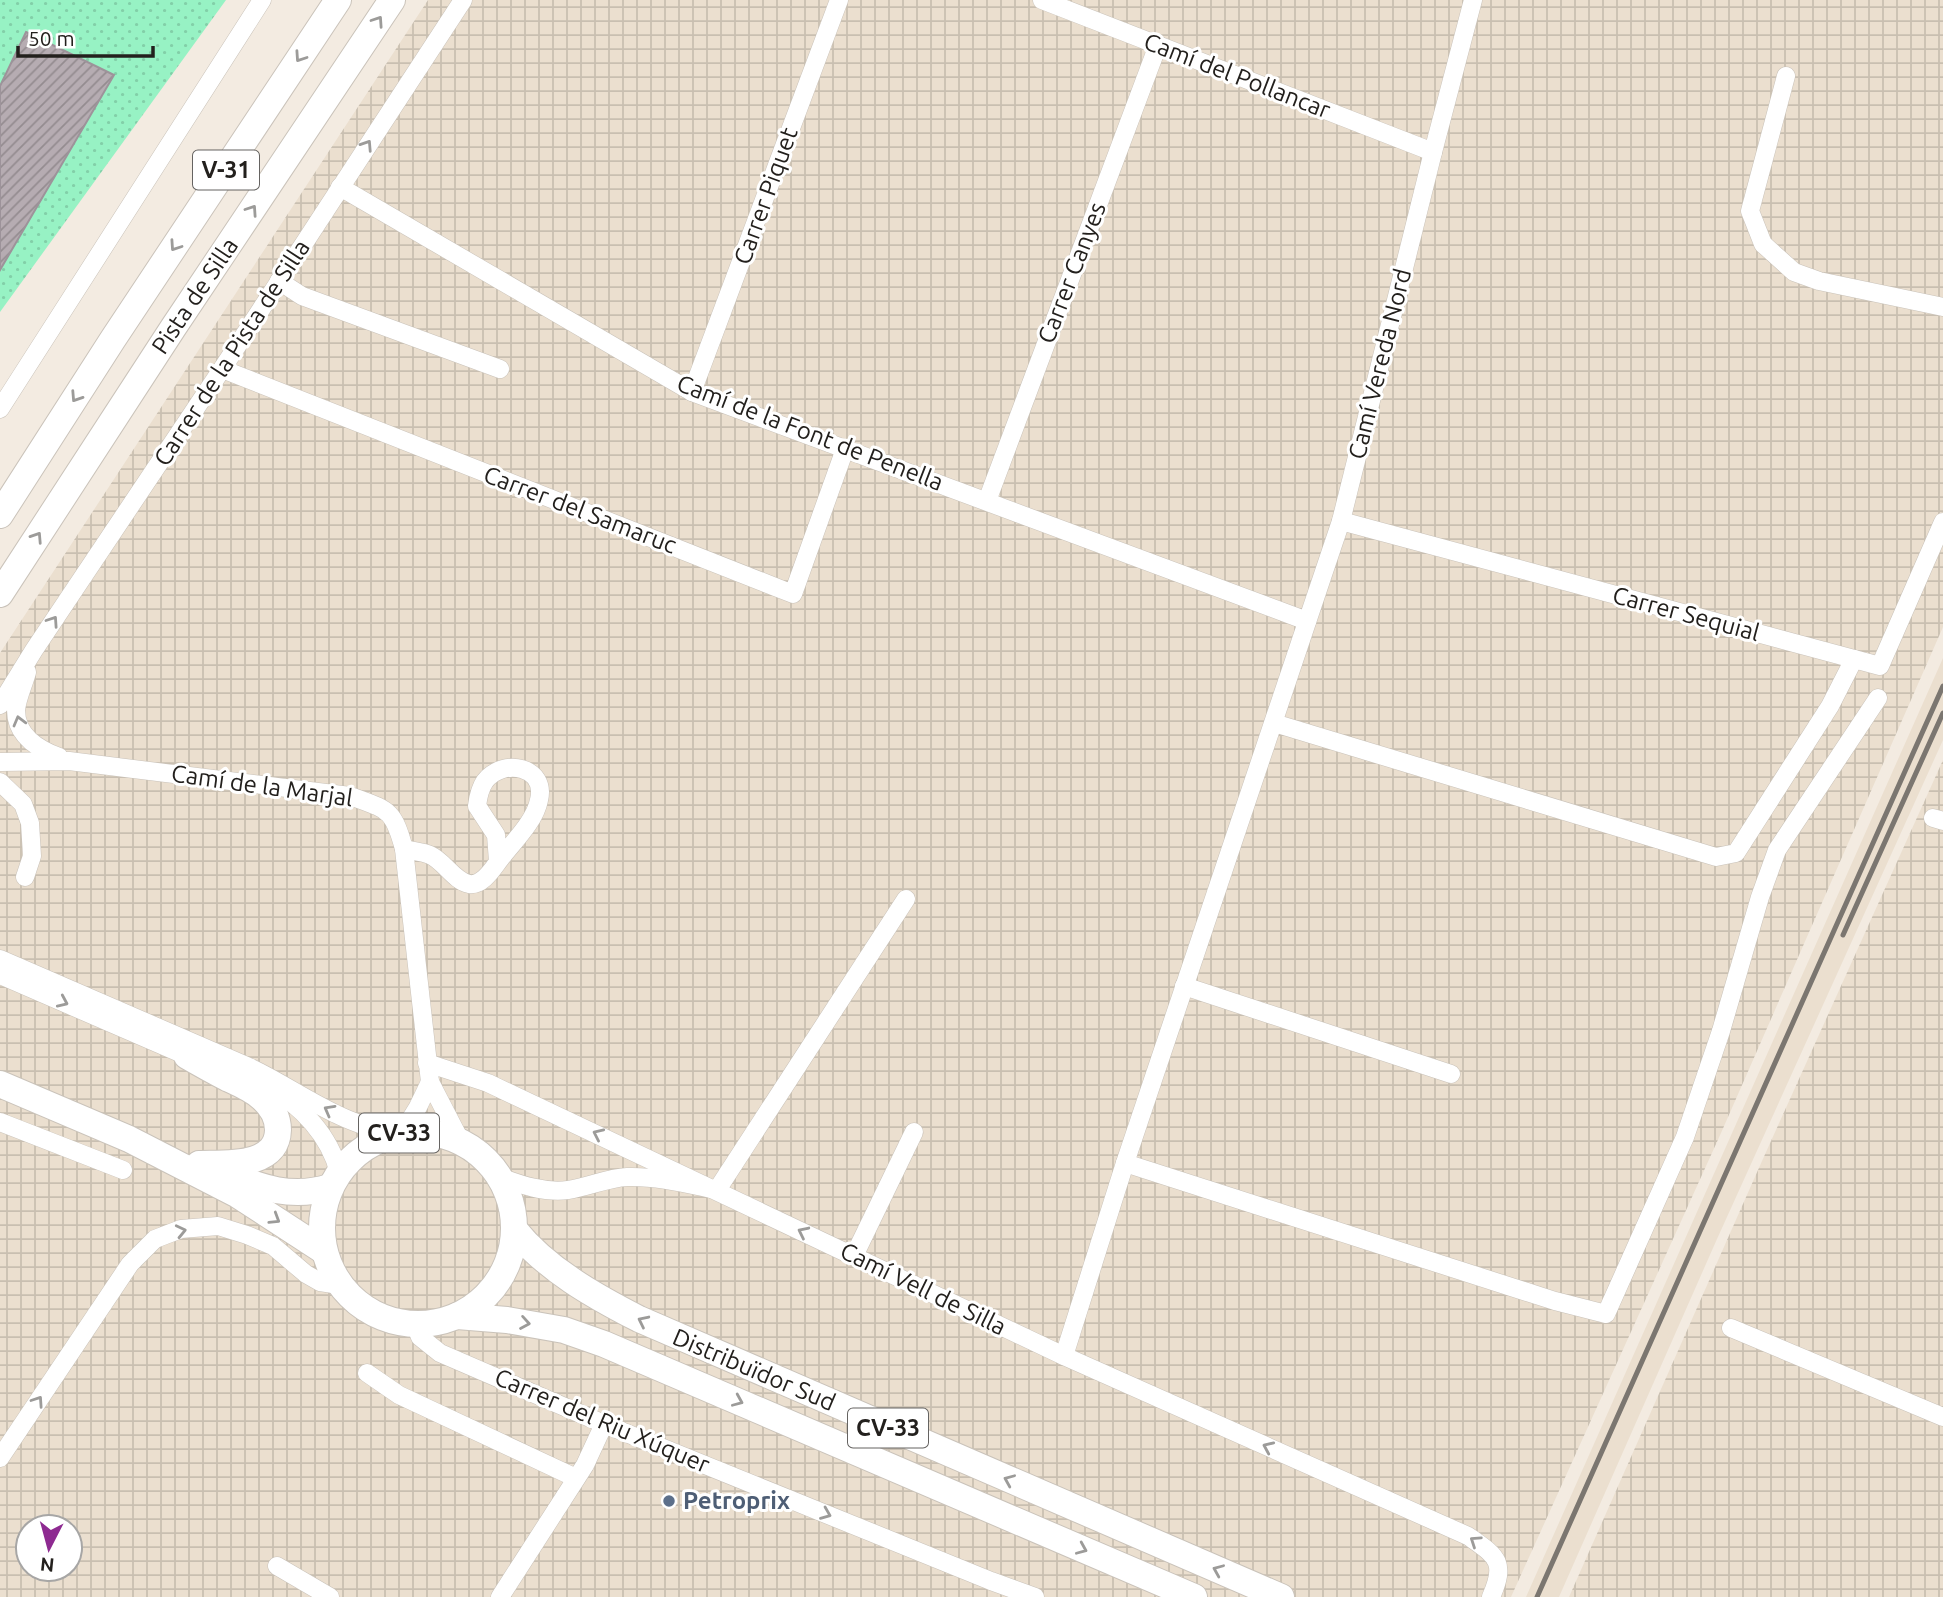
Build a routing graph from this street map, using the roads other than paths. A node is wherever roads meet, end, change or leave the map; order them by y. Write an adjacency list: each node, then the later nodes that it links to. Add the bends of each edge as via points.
1 (261, 0): 17 (street)
2 (338, 0): 20 (highway, Pista de Silla / V-31, one-way to 20)
3 (392, 0): 23 (highway, Pista de Silla / V-31, one-way to 3)
4 (463, 0): 11 (street, Carrer de la Pista de Silla, one-way to 4)
5 (839, 0): 16 (street, Carrer Piquet)
6 (1042, 0): 8 (street, Camí del Pollancar)
7 (1473, 0): 10 (street, Camí Vereda Nord)
8 (1158, 45): 10 (street, Camí del Pollancar); 19 (street, Carrer Canyes)
9 (1786, 76): 13 (street, via 1751,211 1763,244 1794,272 1819,281)
10 (1433, 152): 21 (street, Camí Vereda Nord)
11 (340, 187): 12 (street, Carrer de la Pista de Silla); 16 (street, Camí de la Font de Penella)
12 (279, 281): 14 (street, Carrer de la Pista de Silla); 15 (street, via 302,296)
13 (1943, 307)
14 (222, 369): 18 (street, Carrer del Samaruc, via 793,594); 25 (street, Carrer de la Pista de Silla, one-way to 14)
15 (500, 369)
16 (692, 392): 18 (street, Camí de la Font de Penella)
17 (0, 409)
18 (845, 449): 19 (street, Camí de la Font de Penella)
19 (987, 501): 24 (street, Camí de la Font de Penella)
20 (0, 515)
21 (1341, 521): 24 (street, Camí Vereda Nord); 26 (street, Carrer Sequial)
22 (1943, 522): 26 (street, Carrer Sequial, via 1880,666)
23 (0, 594)
24 (1307, 621): 29 (street, Camí Vereda Nord)
25 (34, 650): 28 (street, Carrer de la Pista de Silla); 30 (street, Camí de la Marjal, one-way to 25, via 35,746 18,724 16,708)
26 (1854, 659): 29 (street, via 1830,706 1736,853 1716,858)
27 (1878, 698): 50 (street, via 1777,850 1685,1137 1606,1314)
28 (0, 705)
29 (1274, 723): 39 (street, Camí Vereda Nord)
30 (69, 761): 31 (street, Camí de la Marjal); 33 (street, Camí de la Marjal, via 350,796 384,808 397,824)
31 (0, 762)
32 (0, 782): 35 (street, via 23,804 30,823 33,856)
33 (404, 849): 34 (street, via 431,855 471,885 479,883); 41 (street, Camí de la Marjal)
34 (498, 861): 34 (street, via 534,814 540,798 539,784 515,766 486,780 479,794 477,806 496,835)
35 (25, 877)
36 (906, 899): 55 (street)
37 (0, 959): 47 (street, CV-33, one-way to 37, via 335,1114 267,1075)
38 (0, 975): 40 (street, one-way to 40)
39 (1184, 986): 42 (street); 50 (street)
40 (187, 1056): 51 (highway, via 262,1098 276,1118 277,1139 264,1157); 54 (street, CV-33, via 256,1081 287,1100 320,1131 335,1158)
41 (426, 1063): 43 (street, Camí de la Marjal); 55 (street, Camí Vell de Silla, one-way to 41, via 488,1083)
42 (1451, 1074)
43 (430, 1082): 47 (street); 49 (street, Camí de la Marjal)
44 (0, 1084): 48 (highway)
45 (0, 1122): 52 (street)
46 (914, 1132): 58 (street)
47 (397, 1134): 49 (highway, CV-33, via 432,1133); 54 (highway, CV-33, via 362,1149)
48 (129, 1139): 51 (highway); 57 (highway, one-way to 57, via 238,1195)
49 (461, 1142): 53 (highway, CV-33, via 483,1157)
50 (1125, 1163): 63 (street)
51 (199, 1164): 54 (highway, via 298,1193 316,1191)
52 (123, 1170)
53 (500, 1177): 55 (street, via 545,1190 567,1191 625,1177 660,1178); 56 (highway, CV-33, via 511,1202)
54 (335, 1180): 57 (highway, CV-33, via 322,1218)
55 (718, 1190): 58 (street, Camí Vell de Silla, one-way to 55)
56 (514, 1229): 60 (highway, CV-33, via 510,1256 499,1281); 75 (highway, Distribuïdor Sud / CV-33, one-way to 56, via 639,1319 565,1276)
57 (324, 1251): 59 (highway, CV-33)
58 (854, 1256): 63 (street, Camí Vell de Silla)
59 (340, 1284): 61 (highway, CV-33, via 360,1305 386,1319); 67 (street, one-way to 59, via 130,1264 155,1239 181,1228 218,1226 272,1246 320,1282)
60 (457, 1316): 61 (highway, CV-33); 74 (highway, Distribuïdor Sud / CV-33, one-way to 74, via 564,1330 604,1344)
61 (415, 1324): 66 (street, Carrer del Riu Xúquer, via 420,1337 440,1353)
62 (1731, 1328): 65 (street)
63 (1064, 1356): 76 (street, Camí Vell de Silla, one-way to 63, via 1500,1570 1494,1554 1468,1536)
64 (367, 1373): 68 (street, via 399,1395)
65 (1943, 1417)
66 (604, 1424): 68 (street); 70 (street, Carrer del Riu Xúquer, one-way to 70)
67 (0, 1458)
68 (576, 1478): 72 (street)
69 (277, 1566): 71 (street)
70 (988, 1589): 73 (street, Carrer del Riu Xúquer)
71 (330, 1597)
72 (500, 1597)
73 (1035, 1597)
74 (1194, 1597)
75 (1281, 1597)
76 (1491, 1597)

